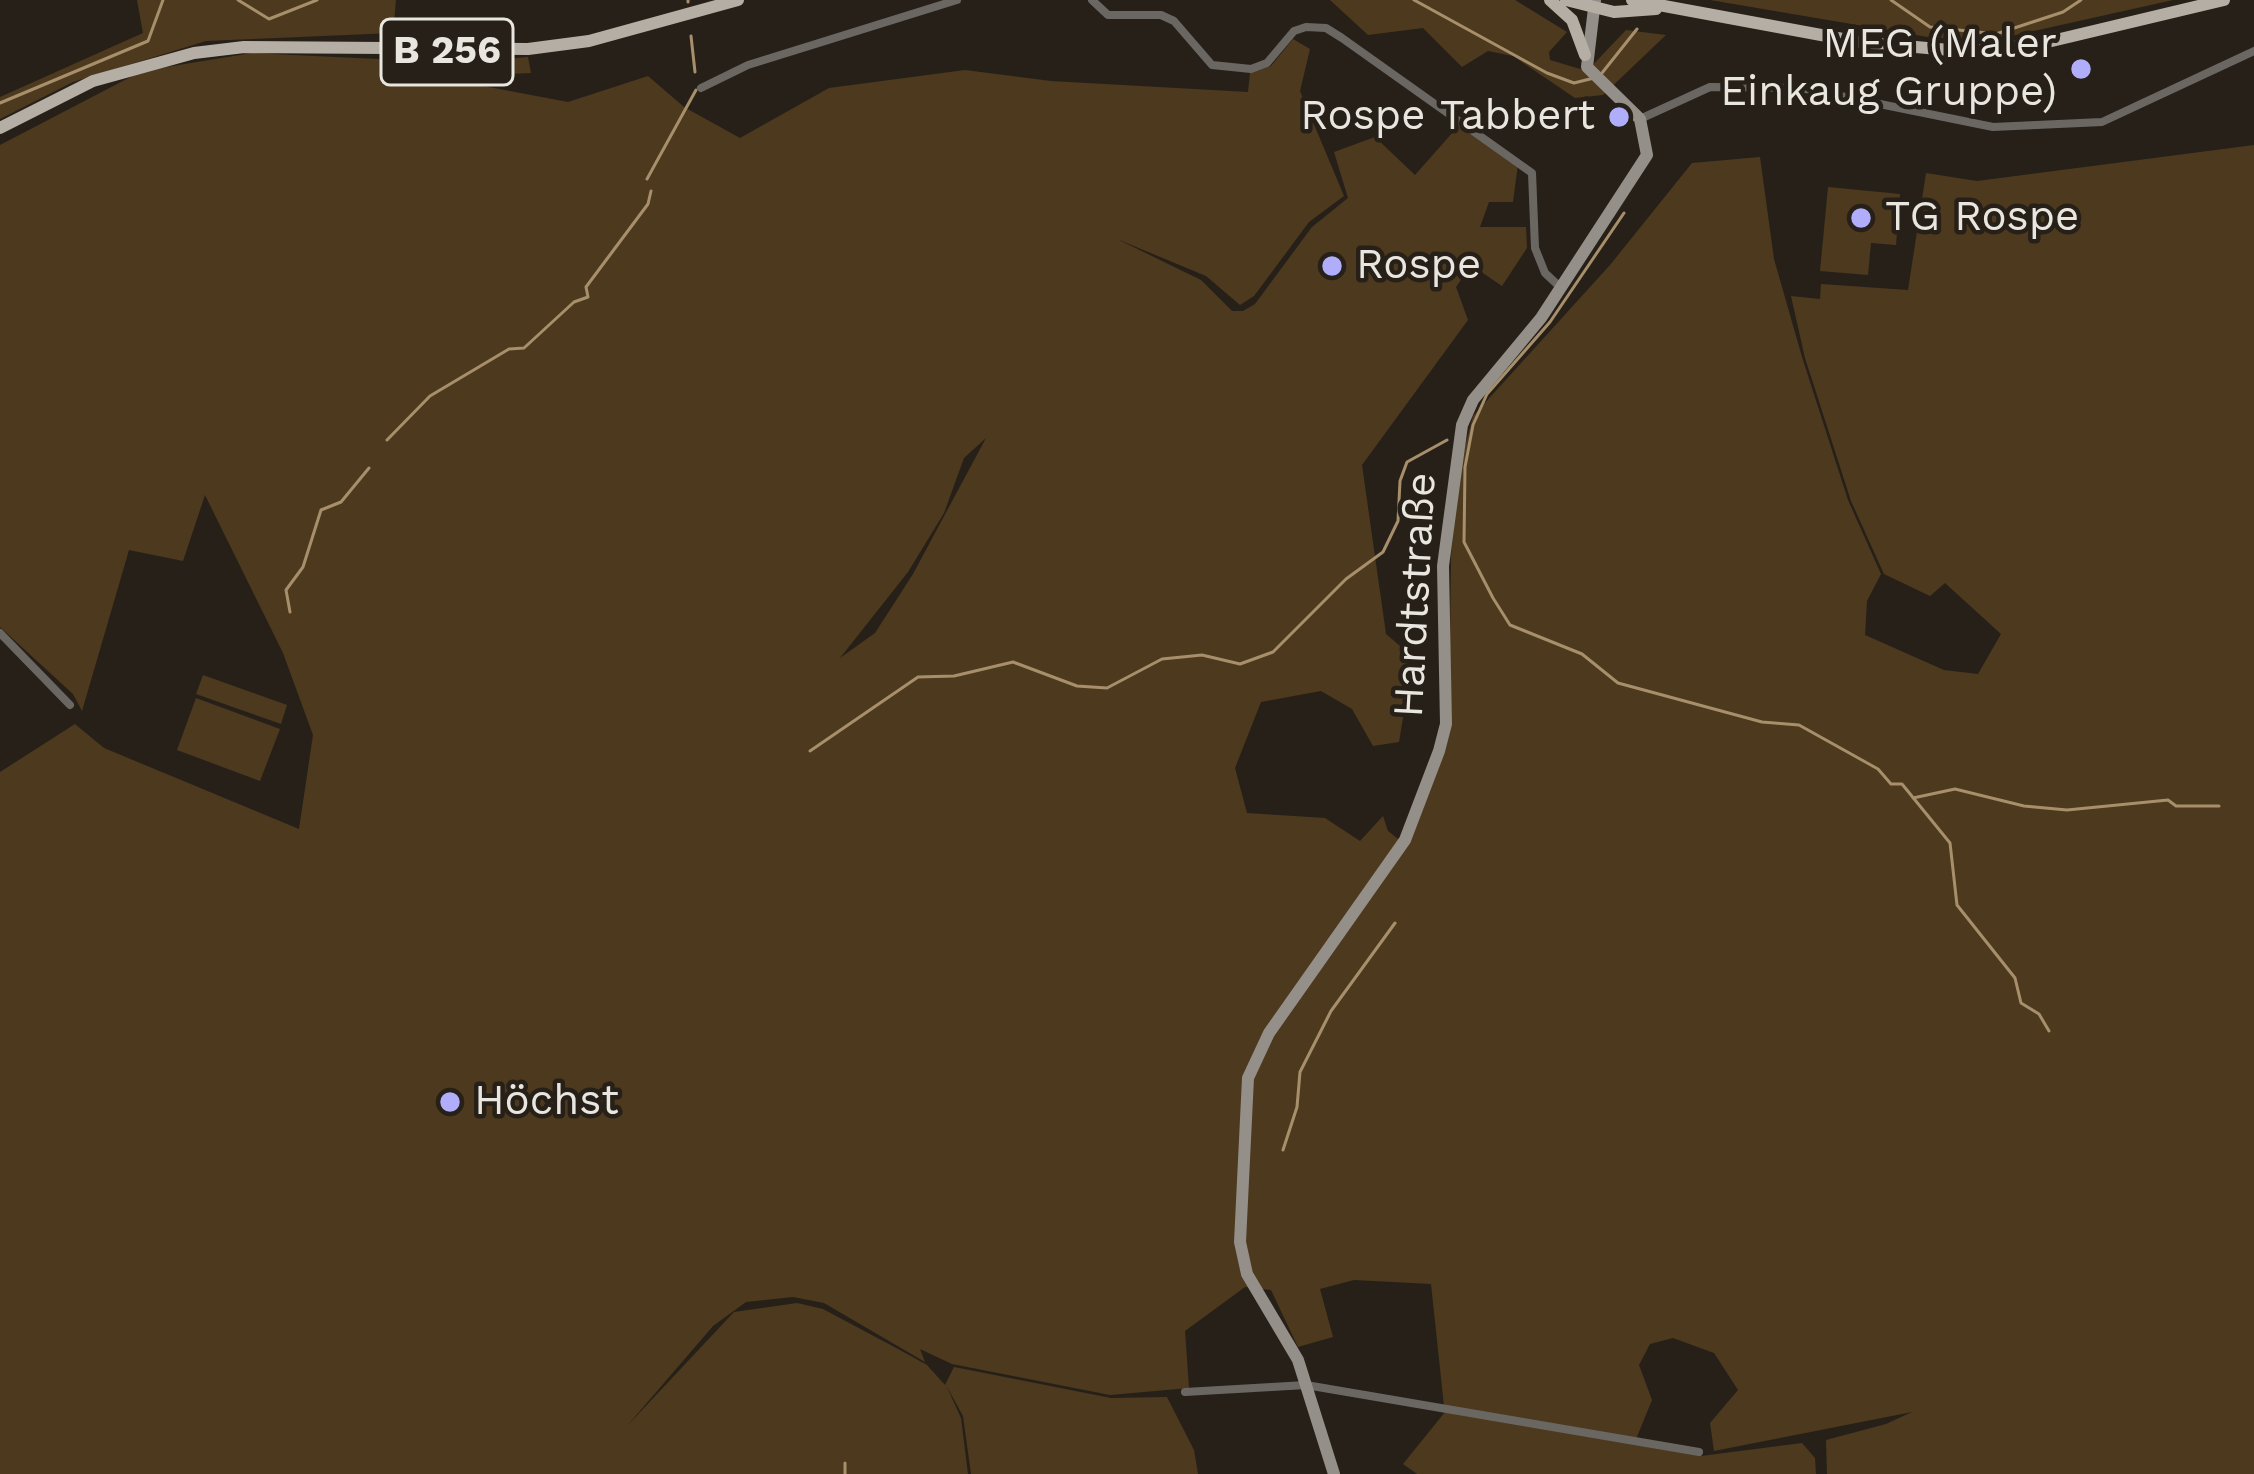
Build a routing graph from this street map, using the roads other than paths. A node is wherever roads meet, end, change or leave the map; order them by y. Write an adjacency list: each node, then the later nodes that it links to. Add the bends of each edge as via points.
1 (738, 0): 14 (main road, B 256, via 528,49 194,53 93,81)
2 (957, 0): 12 (street, via 748,65)
3 (1092, 0): 15 (street, via 1108,15 1174,21 1212,65 1251,69 1267,63 1294,31 1326,28 1532,173 1535,248)
4 (1550, 0): 11 (main road, via 1572,20)
5 (1566, 0): 8 (main road)
6 (1632, 0): 9 (main road)
7 (2224, 0): 9 (main road, via 2035,45 1976,50 1858,42)
8 (1594, 4): 9 (main road); 11 (street)
9 (1658, 4)
10 (2254, 51): 13 (street, via 2102,122 1993,128 1838,93 1710,87)
11 (1585, 55): 13 (street, via 1596,79)
12 (701, 88)
13 (1640, 119): 15 (street, Hardtstraße, via 1648,142 1640,172)
14 (0, 128)
15 (1561, 289): 18 (street, Hardtstraße, via 1462,425 1443,566 1445,724 1405,840 1269,1033 1248,1078 1240,1242 1247,1274 1287,1335)
16 (0, 633): 17 (street)
17 (70, 705)
18 (1306, 1385): 19 (street); 20 (street); 21 (street, Hardtstraße)
19 (1185, 1392)
20 (1700, 1452)
21 (1334, 1474)

